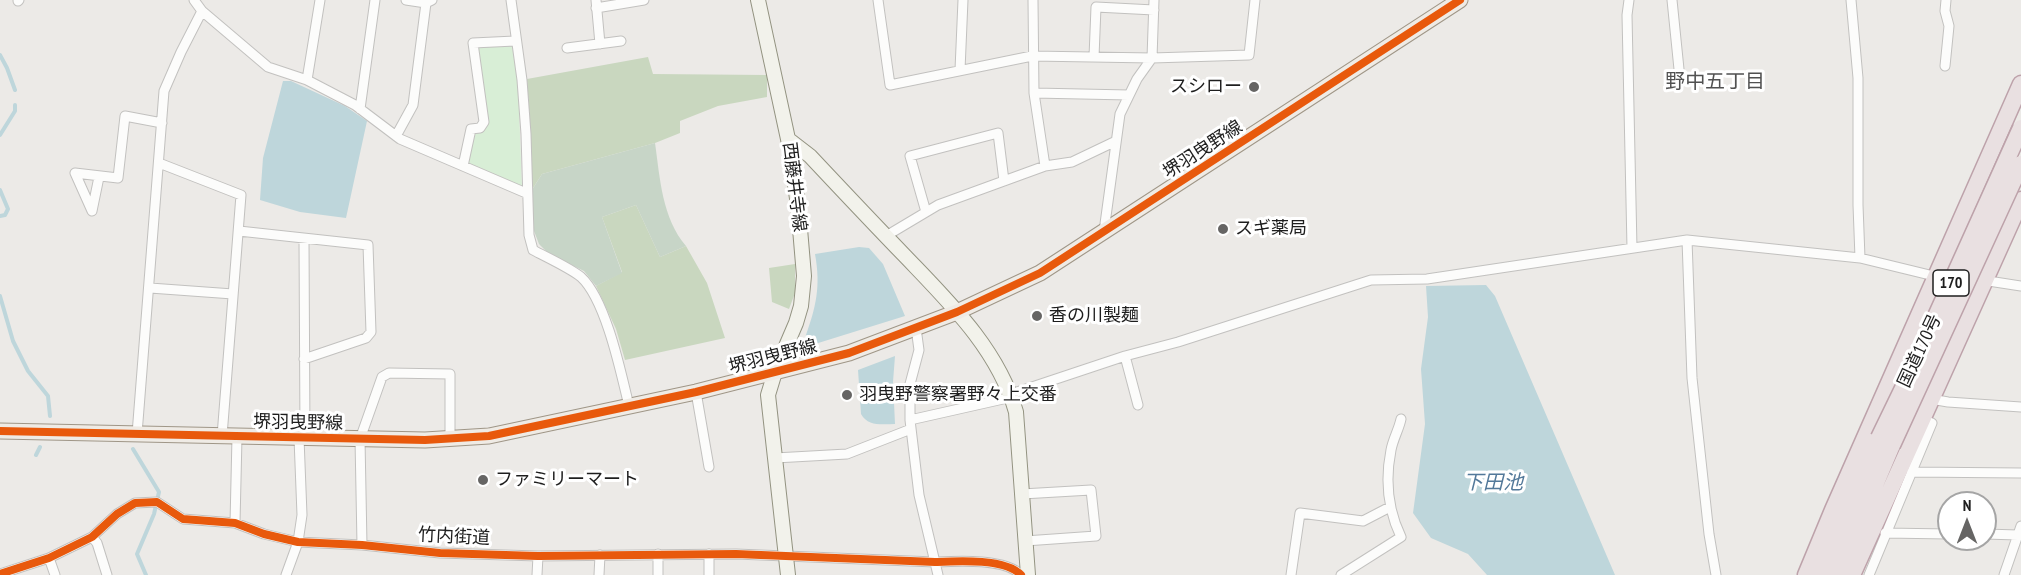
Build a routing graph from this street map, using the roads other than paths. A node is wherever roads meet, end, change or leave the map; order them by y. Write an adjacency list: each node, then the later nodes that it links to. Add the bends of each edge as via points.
1 (194, 0): 20 (street)
2 (320, 0): 31 (street)
3 (375, 0): 35 (street)
4 (406, 0): 16 (street)
5 (511, 0): 21 (street)
6 (644, 0): 18 (street)
7 (758, 0): 39 (street, 西藤井寺線)
8 (878, 0): 29 (street, via 890,85)
9 (963, 0): 29 (street)
10 (1033, 0): 25 (street)
11 (1255, 0): 27 (street, via 1249,55)
12 (1629, 0): 55 (street)
13 (1672, 0): 30 (street)
14 (1851, 0): 56 (street, via 1858,78)
15 (1946, 0): 28 (street, via 1949,26)
16 (429, 2): 38 (street, via 412,105)
17 (1452, 2): 51 (main road, 堺羽曳野線)
18 (596, 4): 23 (street)
19 (1154, 5): 26 (street, via 1096,7); 27 (street)
20 (202, 11): 31 (street, via 268,67); 36 (street, via 165,91)
21 (515, 41): 43 (street, via 473,43 484,122 480,128 471,129); 47 (street, via 526,134)
22 (621, 41): 23 (street)
23 (600, 44): 24 (street)
24 (567, 48)
25 (1032, 56): 26 (street); 29 (street); 33 (street)
26 (1094, 57): 27 (street)
27 (1152, 58): 34 (street)
28 (1945, 66)
29 (960, 70)
30 (1680, 79)
31 (307, 80): 35 (street)
32 (2020, 90): 57 (highway)
33 (1034, 93): 34 (street); 44 (street)
34 (1129, 95): 40 (street, via 1120,114)
35 (360, 109): 38 (street)
36 (162, 123): 41 (street); 45 (street, via 125,116 118,178)
37 (2021, 128): 82 (highway, 国道170号 / 170, bridge, via 1910,374)
38 (396, 136): 43 (street)
39 (788, 139): 52 (street, via 810,156); 66 (street, 西藤井寺線, via 798,205 803,291 796,323)
40 (1116, 141): 44 (street, via 1072,162); 51 (street)
41 (159, 163): 50 (street, via 241,195); 60 (street)
42 (2021, 164): 82 (highway, 国道170号 / 170, bridge)
43 (463, 166): 47 (street)
44 (1045, 166): 46 (street)
45 (99, 177)
46 (1004, 181): 49 (street); 49 (street, via 998,133 910,156)
47 (526, 193): 71 (street, via 533,250 580,277 589,288 610,332)
48 (2021, 200): 58 (highway)
49 (926, 212): 52 (street)
50 (239, 231): 53 (street); 61 (street)
51 (1104, 231): 62 (main road, 堺羽曳野線, via 1040,273)
52 (886, 236): 62 (street)
53 (304, 239): 65 (street); 65 (street, via 368,245 371,332 366,338)
54 (1687, 240): 55 (street); 56 (street); 119 (street, via 1692,378)
55 (1632, 248): 64 (street, via 1427,279 1371,280)
56 (1860, 258): 57 (street)
57 (1937, 277): 58 (street); 120 (highway)
58 (1985, 280): 59 (street); 69 (highway)
59 (2021, 286)
60 (150, 288): 61 (street); 77 (street)
61 (233, 294): 78 (street)
62 (957, 312): 63 (main road, 堺羽曳野線); 68 (street, via 991,356)
63 (916, 328): 66 (main road, 堺羽曳野線, via 849,353); 75 (street, via 919,350 910,384)
64 (1125, 356): 68 (street); 70 (street)
65 (304, 359): 79 (street)
66 (775, 372): 67 (main road, 堺羽曳野線); 83 (street, 西藤井寺線, via 768,395)
67 (696, 392): 71 (main road, 堺羽曳野線); 84 (street)
68 (1011, 396): 75 (street); 87 (street, via 1016,412)
69 (1931, 399): 72 (street); 74 (highway)
70 (1138, 405)
71 (629, 406): 81 (main road, 堺羽曳野線, via 489,436)
72 (2021, 406)
73 (1401, 419): 88 (street, via 1391,448)
74 (1923, 419): 85 (street, via 1932,423); 123 (highway)
75 (911, 425): 83 (street, via 847,454); 104 (street, via 919,495)
76 (0, 431): 77 (main road, 堺羽曳野線)
77 (137, 434): 78 (main road, 堺羽曳野線)
78 (230, 436): 79 (main road, 堺羽曳野線); 89 (street)
79 (302, 438): 80 (main road, 堺羽曳野線); 96 (street)
80 (360, 439): 81 (main road, 堺羽曳野線); 81 (street, via 382,377 389,373 450,374); 97 (street)
81 (450, 439)
82 (1886, 441): 121 (highway, 国道170号 / 170); 122 (highway, 国道170号 / 170)
83 (775, 458): 102 (street, 西藤井寺線)
84 (709, 467)
85 (1911, 472): 86 (street); 91 (street)
86 (2021, 473)
87 (1022, 494): 95 (street); 95 (street, via 1091,490 1096,536)
88 (1390, 507): 117 (street, via 1363,521 1300,513); 118 (street, via 1401,537)
89 (235, 523): 94 (street, 竹内街道, via 183,519 157,502 135,503); 96 (street, 竹内街道)
90 (2019, 530): 92 (street); 125 (street)
91 (1885, 533): 93 (street); 124 (street)
92 (1997, 533)
93 (1937, 534)
94 (92, 537): 103 (street, 竹内街道); 107 (street)
95 (1025, 541): 116 (street)
96 (298, 542): 97 (street, 竹内街道); 108 (street)
97 (362, 545): 101 (street, 竹内街道, via 440,553)
98 (658, 554): 99 (street, 竹内街道); 100 (street, 竹内街道); 111 (street)
99 (709, 554): 102 (street, 竹内街道); 112 (street)
100 (600, 555): 101 (street, 竹内街道); 110 (street)
101 (538, 556): 109 (street)
102 (785, 557): 104 (street, 竹内街道); 113 (street, 西藤井寺線)
103 (49, 558): 105 (street, 竹内街道); 106 (street)
104 (934, 562): 114 (street); 115 (street, 竹内街道, via 993,564)
105 (0, 574)
106 (55, 575)
107 (106, 575)
108 (286, 575)
109 (537, 575)
110 (599, 575)
111 (658, 575)
112 (709, 575)
113 (788, 575)
114 (938, 575)
115 (1022, 575)
116 (1028, 575)
117 (1291, 575)
118 (1341, 575)
119 (1716, 575)
120 (1806, 575)
121 (1822, 575)
122 (1837, 575)
123 (1852, 575)
124 (1869, 575)
125 (2004, 575)

